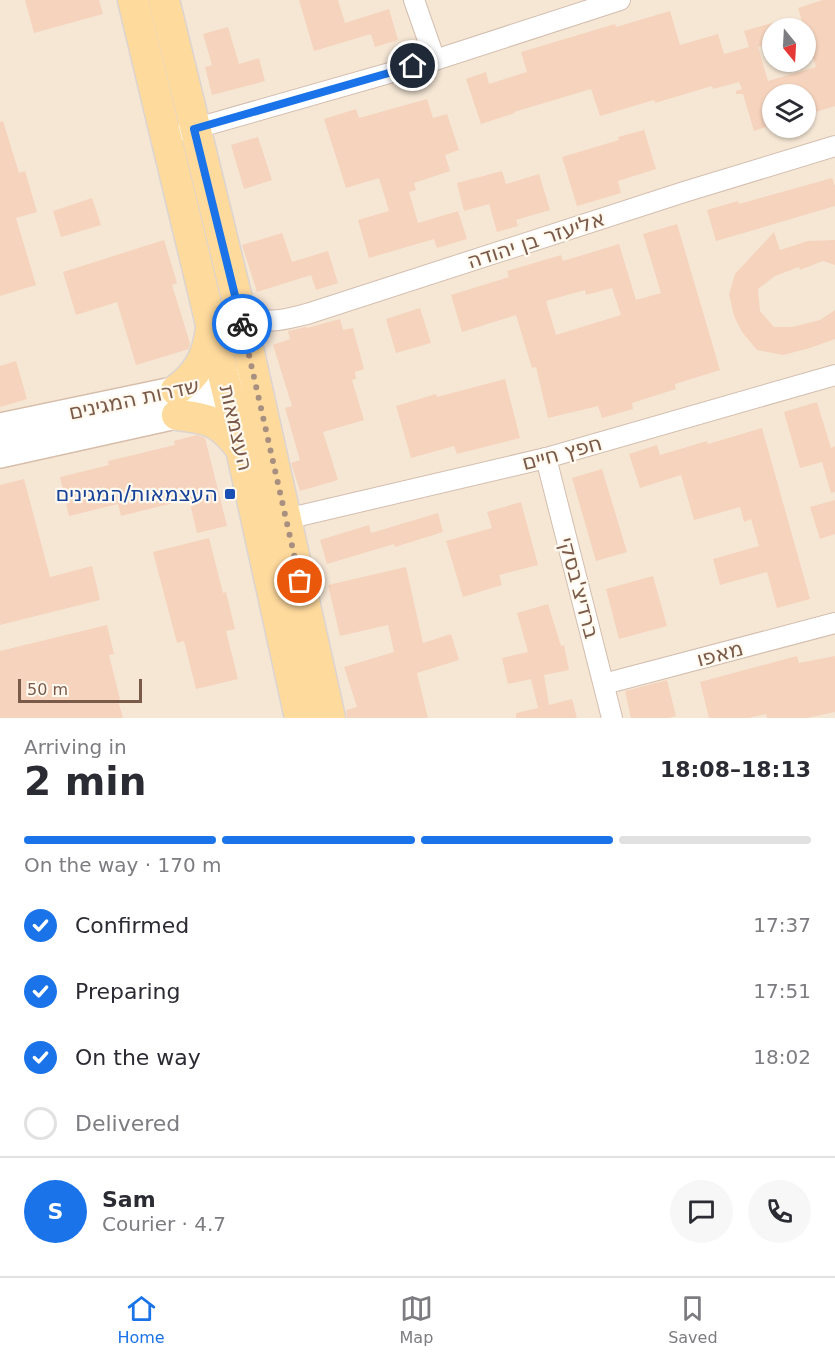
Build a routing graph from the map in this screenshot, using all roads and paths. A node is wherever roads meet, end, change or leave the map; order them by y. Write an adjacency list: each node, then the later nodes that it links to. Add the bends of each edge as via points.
1 (133, 0): 6 (main road, העצמאות)
2 (164, 0): 6 (main road, העצמאות)
3 (414, 0): 5 (street)
4 (620, 0): 5 (street)
5 (435, 60): 6 (street)
6 (180, 132): 8 (main road, העצמאות); 9 (main road, העצמאות)
7 (835, 146): 8 (street, אליעזר בן יהודה, via 307,314 264,321)
8 (239, 307): 11 (main road, העצמאות)
9 (212, 325): 12 (main road, העצמאות); 13 (main road, via 202,363)
10 (835, 375): 17 (street, חפץ חיים)
11 (255, 388): 12 (street, שדרות המגינים); 18 (main road, העצמאות)
12 (228, 392): 13 (street, שדרות המגינים); 15 (main road, העצמאות)
13 (176, 403): 14 (street, שדרות המגינים); 15 (main road, via 217,424); 16 (street, שדרות המגינים)
14 (0, 427)
15 (241, 449): 21 (main road, העצמאות)
16 (0, 454)
17 (546, 458): 18 (street, חפץ חיים); 20 (street, ברדיצ'בסקי)
18 (286, 519): 22 (main road, העצמאות)
19 (835, 623): 20 (street, מאפו)
20 (604, 684): 23 (street, ברדיצ'בסקי)
21 (300, 718)
22 (330, 718)
23 (612, 718)

